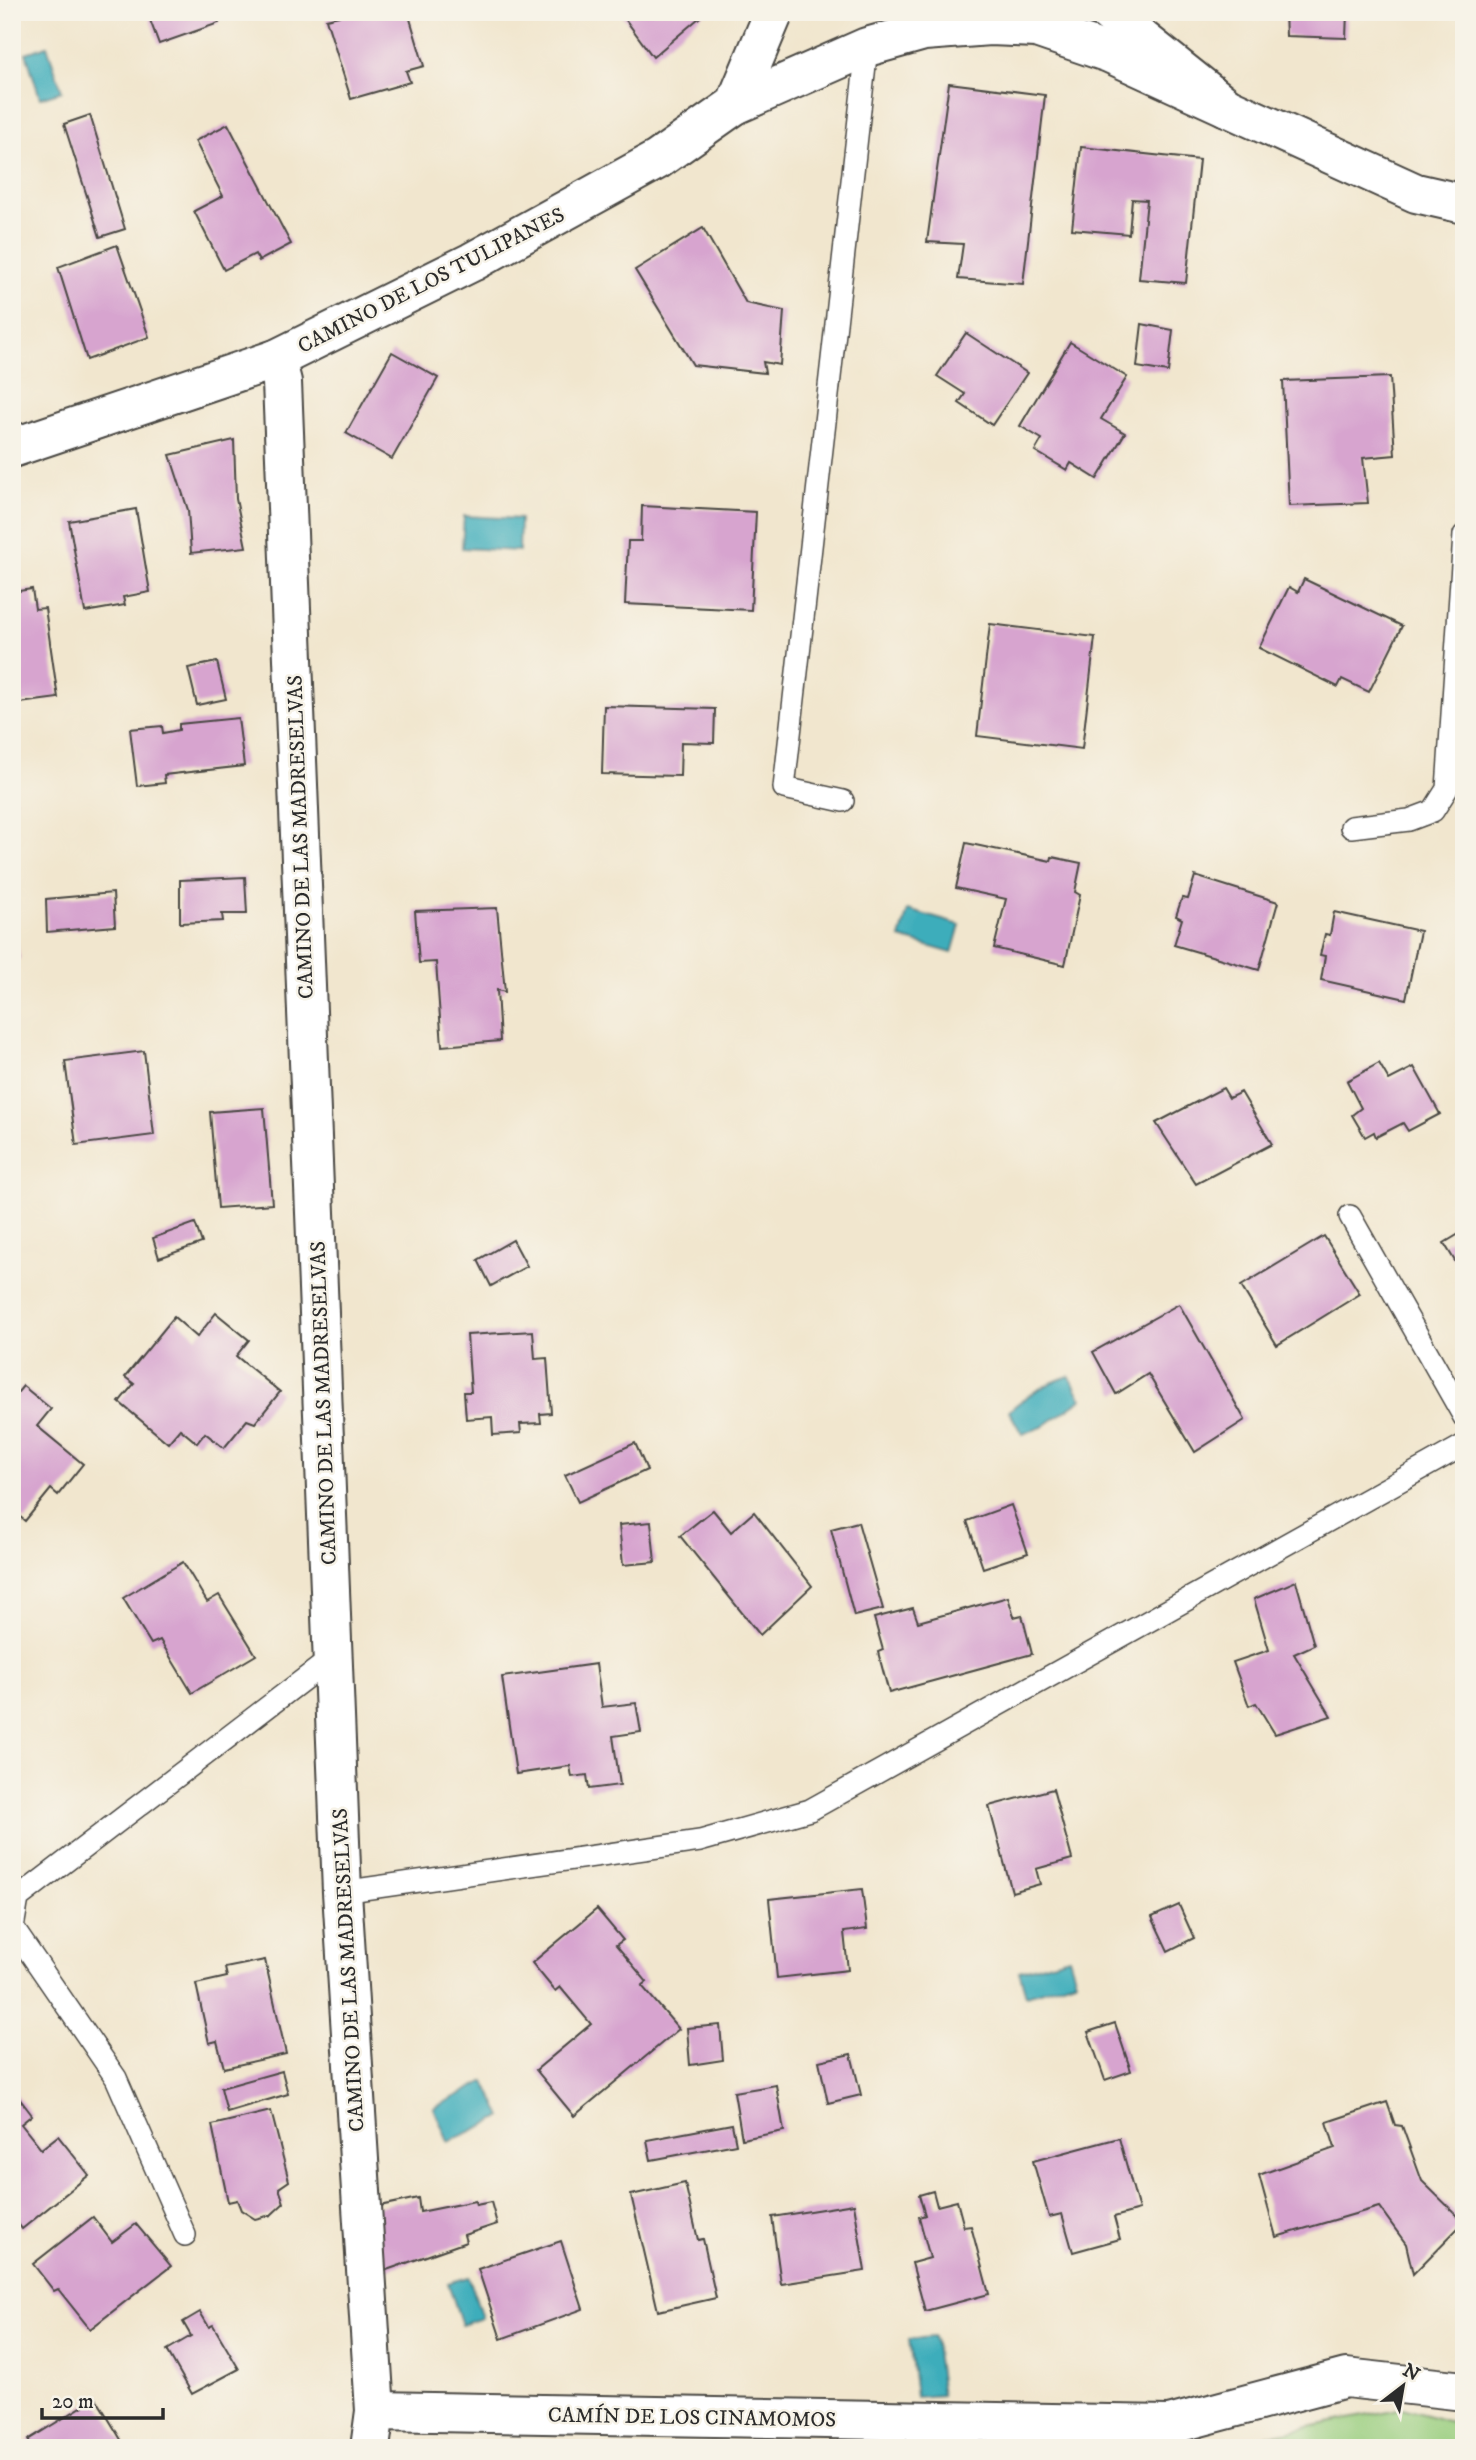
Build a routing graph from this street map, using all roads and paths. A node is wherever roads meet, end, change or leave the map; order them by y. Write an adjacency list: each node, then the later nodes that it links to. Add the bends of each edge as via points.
1 (774, 12): 5 (street)
2 (1108, 12): 6 (street)
3 (1048, 20): 4 (street, CAMINO DE LOS TULIPANES, via 924,31); 6 (street, CAMINO DE LOS TULIPANES)
4 (867, 47): 5 (street, CAMINO DE LOS TULIPANES); 11 (lane, via 784,788)
5 (735, 105): 8 (street, CAMINO DE LOS TULIPANES, via 646,166 471,262)
6 (1227, 107): 7 (street, via 1416,193)
7 (1464, 204)
8 (276, 359): 9 (street, CAMINO DE LOS TULIPANES); 16 (street, CAMINO DE LAS MADRESELVAS, via 282,382)
9 (12, 449)
10 (1464, 535): 12 (lane, via 1447,789 1433,811 1409,820)
11 (843, 801)
12 (1351, 827)
13 (1350, 1216): 14 (lane)
14 (1464, 1417)
15 (1464, 1445): 17 (lane, via 810,1810 700,1841)
16 (333, 1657): 17 (street, CAMINO DE LAS MADRESELVAS); 18 (lane, via 18,1898 13,1928 116,2078)
17 (342, 1892): 20 (street, CAMINO DE LAS MADRESELVAS)
18 (185, 2235)
19 (1464, 2391): 20 (street, CAMÍN DE LOS CINAMOMOS, via 1346,2378 1169,2425)
20 (373, 2429)

